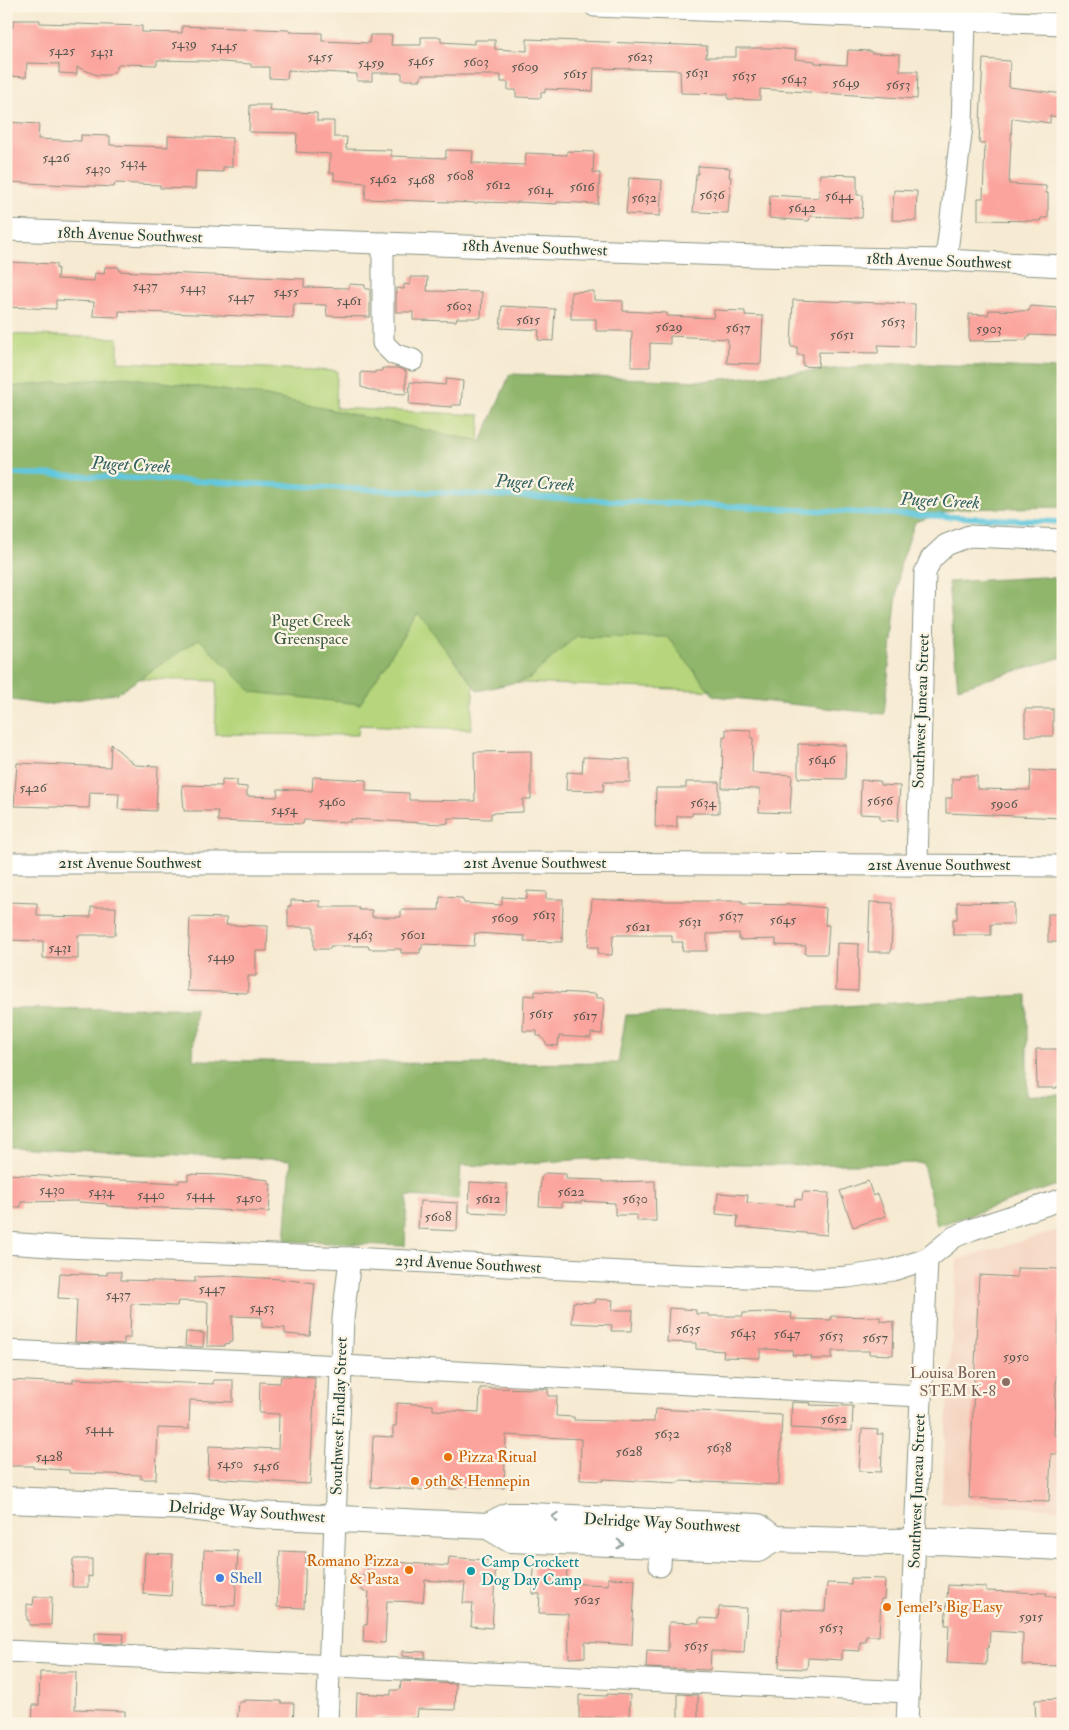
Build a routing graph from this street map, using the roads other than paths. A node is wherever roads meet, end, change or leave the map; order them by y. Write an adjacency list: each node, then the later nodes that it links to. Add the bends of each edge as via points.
1 (595, 6): 2 (street)
2 (965, 21): 3 (street); 6 (street, via 962,126)
3 (1063, 24)
4 (6, 230): 5 (street, 18th Avenue Southwest)
5 (383, 243): 6 (street, 18th Avenue Southwest); 8 (street, via 383,343 394,354)
6 (946, 260): 7 (street, 18th Avenue Southwest)
7 (1063, 266)
8 (414, 360)
9 (1063, 540): 11 (street, Southwest Juneau Street, via 969,536 946,546 931,559 925,573)
10 (6, 863): 11 (street, 21st Avenue Southwest)
11 (917, 864): 12 (street, 21st Avenue Southwest)
12 (1063, 866)
13 (1063, 1199): 16 (street, via 973,1228 954,1237)
14 (6, 1242): 15 (street, 23rd Avenue Southwest)
15 (350, 1258): 16 (street, 23rd Avenue Southwest, via 815,1279 870,1275); 18 (street, Southwest Findlay Street)
16 (927, 1259): 19 (street, Southwest Juneau Street)
17 (6, 1351): 18 (street)
18 (342, 1366): 19 (street); 21 (street, Southwest Findlay Street)
19 (921, 1396): 24 (street, Southwest Juneau Street)
20 (6, 1500): 21 (main road, Delridge Way Southwest, via 190,1506 257,1515)
21 (335, 1519): 22 (main road, Delridge Way Southwest); 27 (street, Southwest Findlay Street)
22 (488, 1526): 23 (main road, Delridge Way Southwest, one-way to 22, via 758,1527 530,1516 508,1516); 23 (main road, Delridge Way Southwest, one-way to 23, via 510,1539 660,1556 758,1549)
23 (774, 1539): 24 (main road, Delridge Way Southwest)
24 (916, 1542): 25 (main road, Delridge Way Southwest); 28 (street, Southwest Juneau Street)
25 (1063, 1547)
26 (6, 1652): 27 (street)
27 (330, 1666): 28 (street); 29 (street, Southwest Findlay Street)
28 (909, 1692): 30 (street, Southwest Juneau Street)
29 (327, 1724)
30 (907, 1724)

